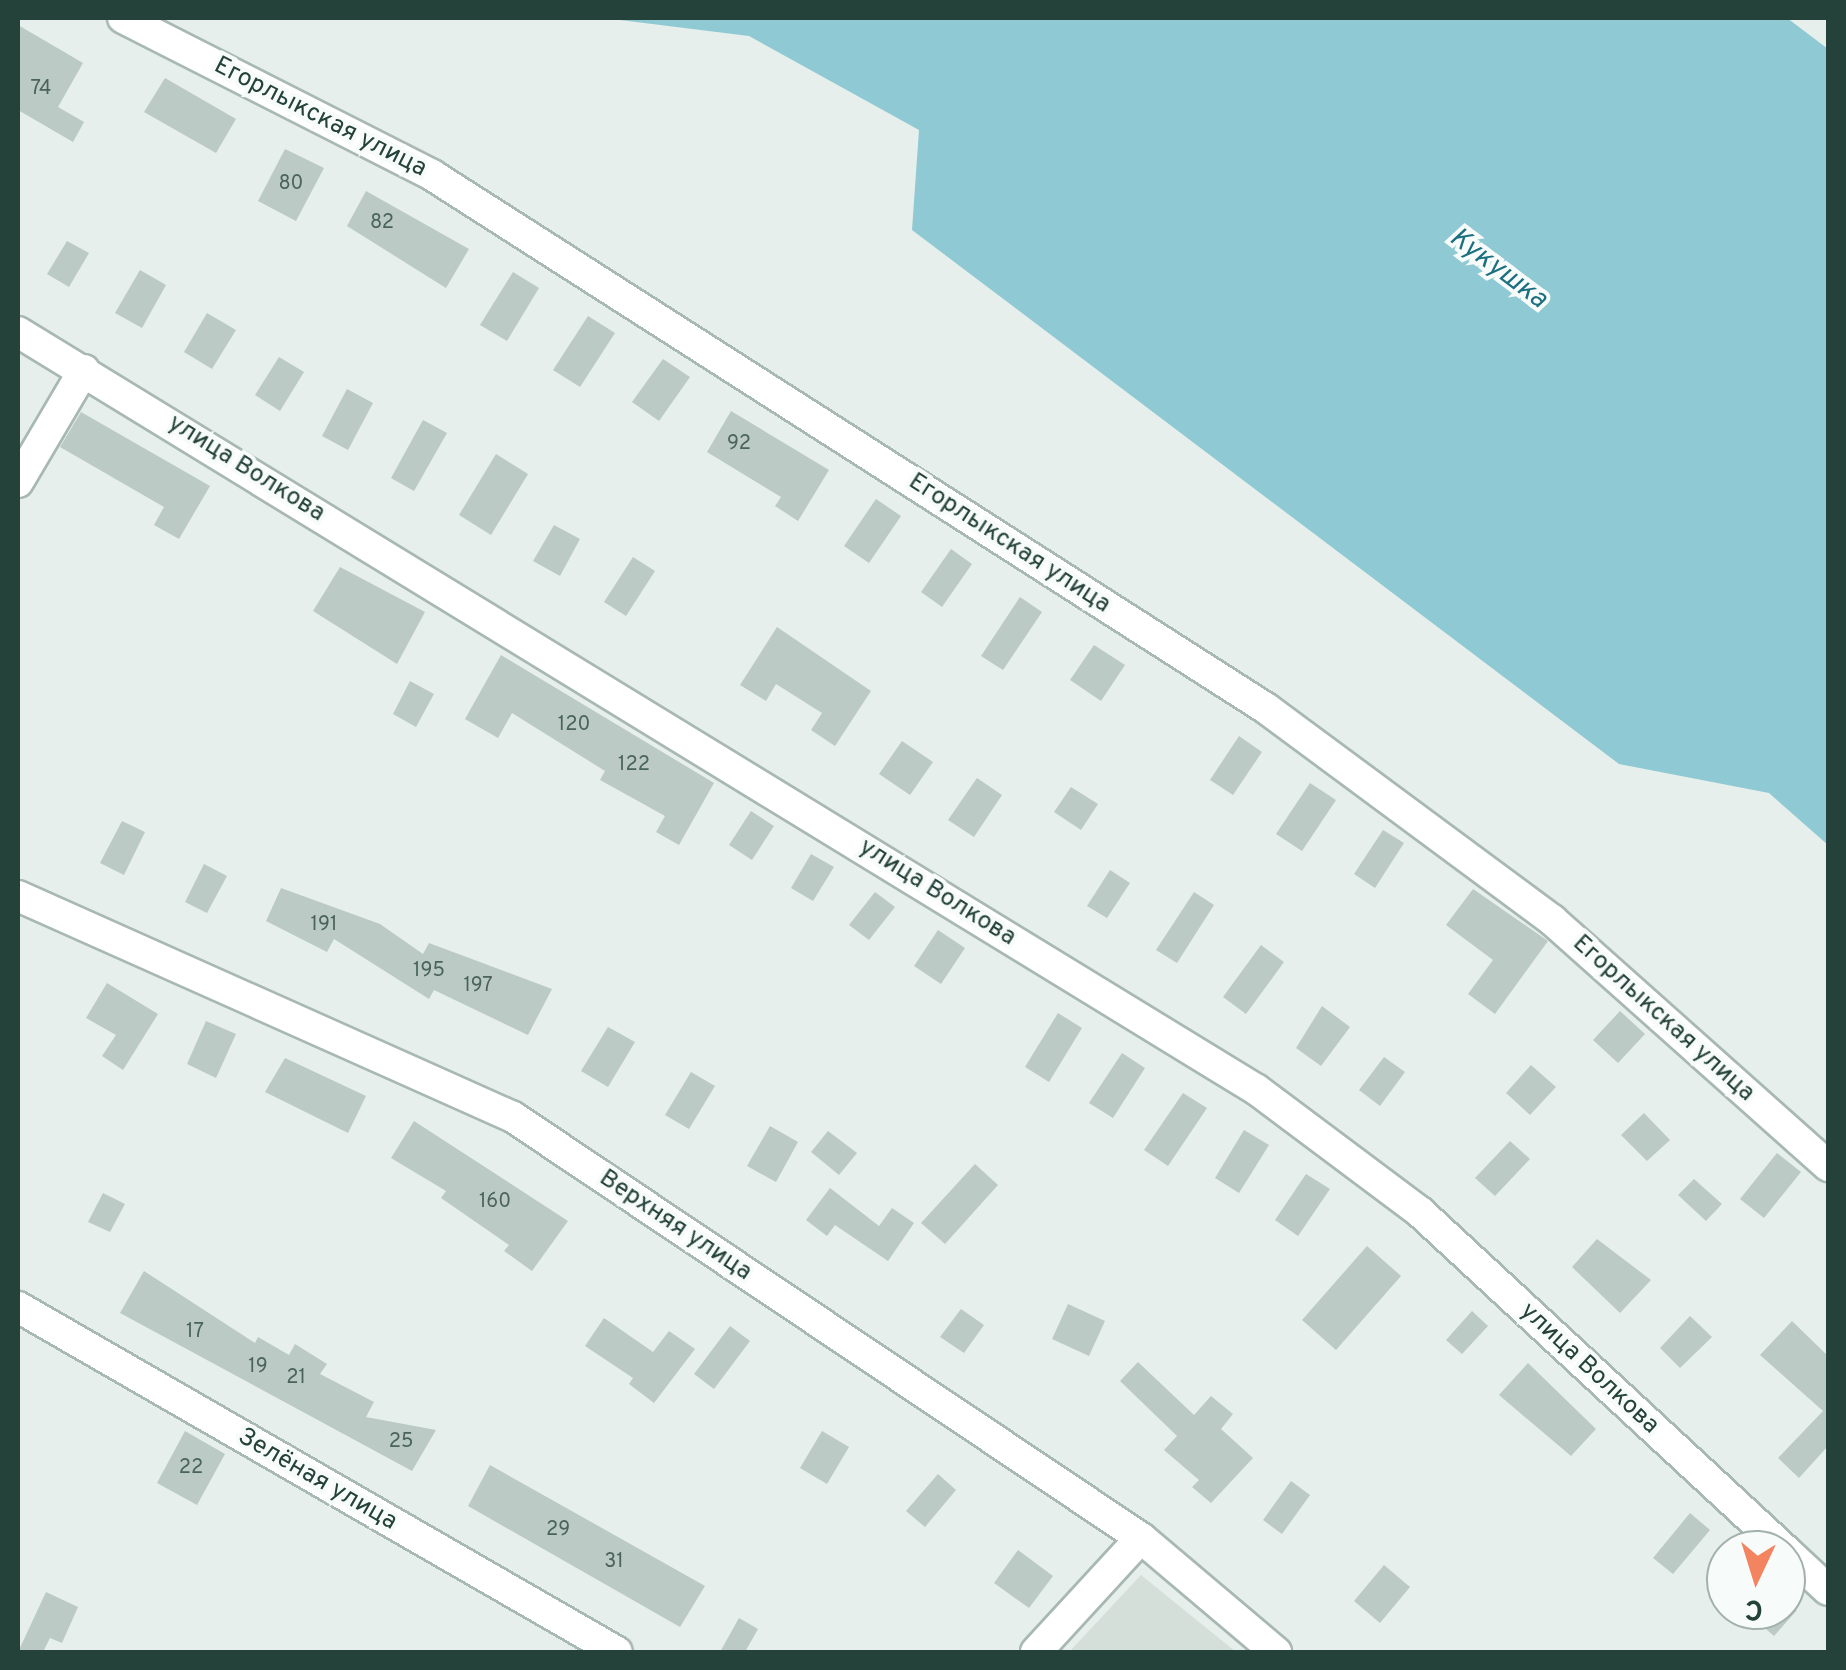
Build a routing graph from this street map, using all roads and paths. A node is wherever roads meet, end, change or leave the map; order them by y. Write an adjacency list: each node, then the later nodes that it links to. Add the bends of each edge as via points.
1 (123, 18): 6 (street, Егорлыкская улица, via 432,175 1267,709 1552,920)
2 (18, 332): 3 (street, улица Волкова)
3 (84, 370): 4 (street); 8 (street, улица Волкова, via 1257,1090 1420,1212)
4 (18, 482)
5 (18, 896): 9 (street, Верхняя улица, via 513,1117)
6 (1828, 1166)
7 (18, 1307): 12 (street, Зелёная улица)
8 (1764, 1530)
9 (1141, 1538): 13 (street); 14 (street, Верхняя улица)
10 (1806, 1569): 11 (street, улица Волкова)
11 (1828, 1590)
12 (616, 1652)
13 (1036, 1652)
14 (1276, 1652)

